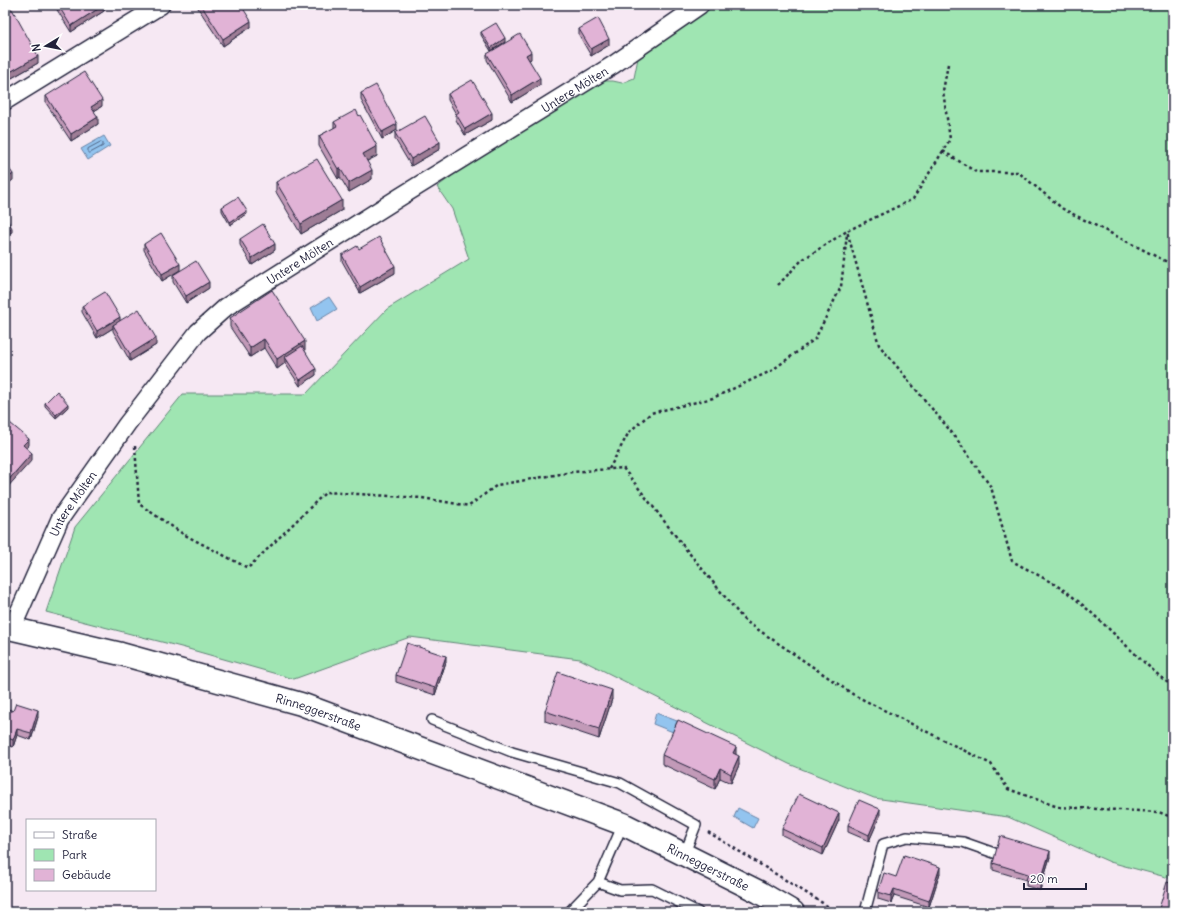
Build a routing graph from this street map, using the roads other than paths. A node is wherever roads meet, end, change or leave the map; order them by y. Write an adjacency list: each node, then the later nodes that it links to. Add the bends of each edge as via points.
1 (161, 5): 3 (street)
2 (700, 5): 4 (street, Untere Mölten, via 613,65 226,307 198,332 127,424 60,519)
3 (5, 101)
4 (8, 627): 6 (main road, Rinneggerstraße, via 121,654 301,704)
5 (432, 720): 8 (lane, via 512,752 620,783 696,825)
6 (623, 824): 8 (main road, Rinneggerstraße); 9 (lane)
7 (997, 854): 13 (lane, via 963,842 908,837 883,844)
8 (684, 855): 12 (main road, Rinneggerstraße)
9 (598, 882): 10 (lane); 11 (lane, via 620,890 652,888)
10 (569, 912)
11 (698, 912)
12 (793, 912)
13 (865, 912)

